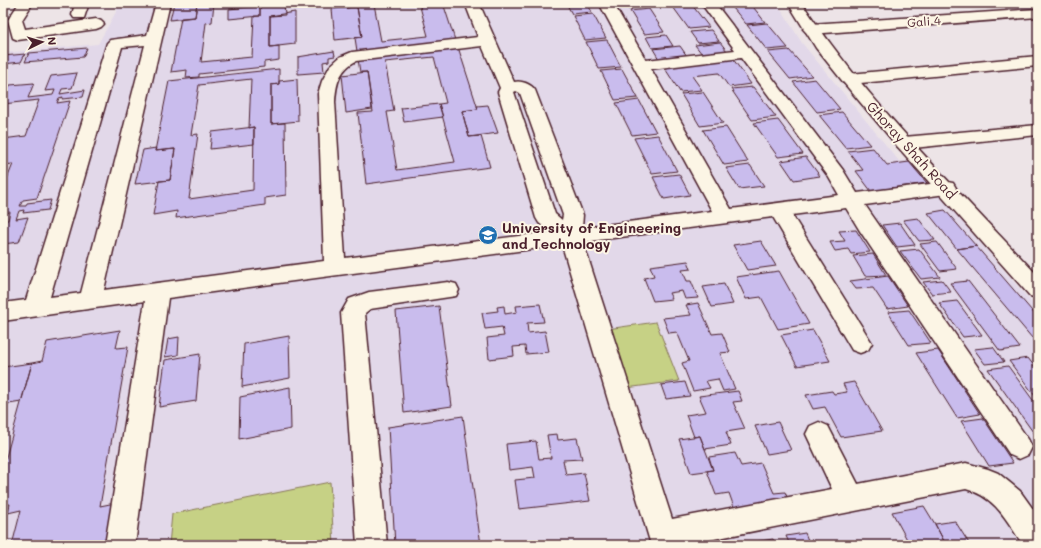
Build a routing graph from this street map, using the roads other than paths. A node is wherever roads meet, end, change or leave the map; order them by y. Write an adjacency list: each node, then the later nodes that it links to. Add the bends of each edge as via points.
1 (26, 3): 9 (street)
2 (163, 3): 11 (street)
3 (472, 3): 12 (street)
4 (606, 3): 15 (street)
5 (708, 3): 13 (street)
6 (795, 3): 10 (street, Ghoray Shah Road)
7 (1038, 13): 10 (street, Gali 4)
8 (96, 24): 9 (street, via 18,35)
9 (10, 28)
10 (811, 29): 16 (street, Ghoray Shah Road)
11 (154, 39): 29 (street); 30 (street, via 115,43)
12 (487, 40): 17 (street); 25 (street, via 352,57 336,67 326,102)
13 (747, 53): 15 (street); 21 (street, via 836,174)
14 (1038, 61): 16 (street)
15 (640, 65): 23 (street)
16 (850, 79): 19 (street, Ghoray Shah Road)
17 (508, 88): 24 (street, via 506,92 546,218); 24 (street, via 523,87 527,90 573,215)
18 (1038, 130): 19 (street)
19 (904, 142): 20 (street, Ghoray Shah Road)
20 (946, 188): 21 (street); 26 (street, Ghoray Shah Road)
21 (852, 200): 22 (street); 34 (street)
22 (779, 210): 23 (street); 32 (street)
23 (725, 216): 24 (street)
24 (570, 236): 25 (street); 36 (street)
25 (335, 267): 28 (street)
26 (1034, 281)
27 (448, 290): 39 (street, via 369,302 357,305 353,313)
28 (158, 292): 29 (street); 38 (street)
29 (90, 301): 30 (street)
30 (35, 308): 31 (street)
31 (3, 312)
32 (860, 344)
33 (819, 434): 35 (street)
34 (1019, 447)
35 (851, 499): 36 (street); 37 (street, via 966,476 988,482 1010,500)
36 (665, 540)
37 (1038, 541)
38 (120, 545)
39 (372, 545)

